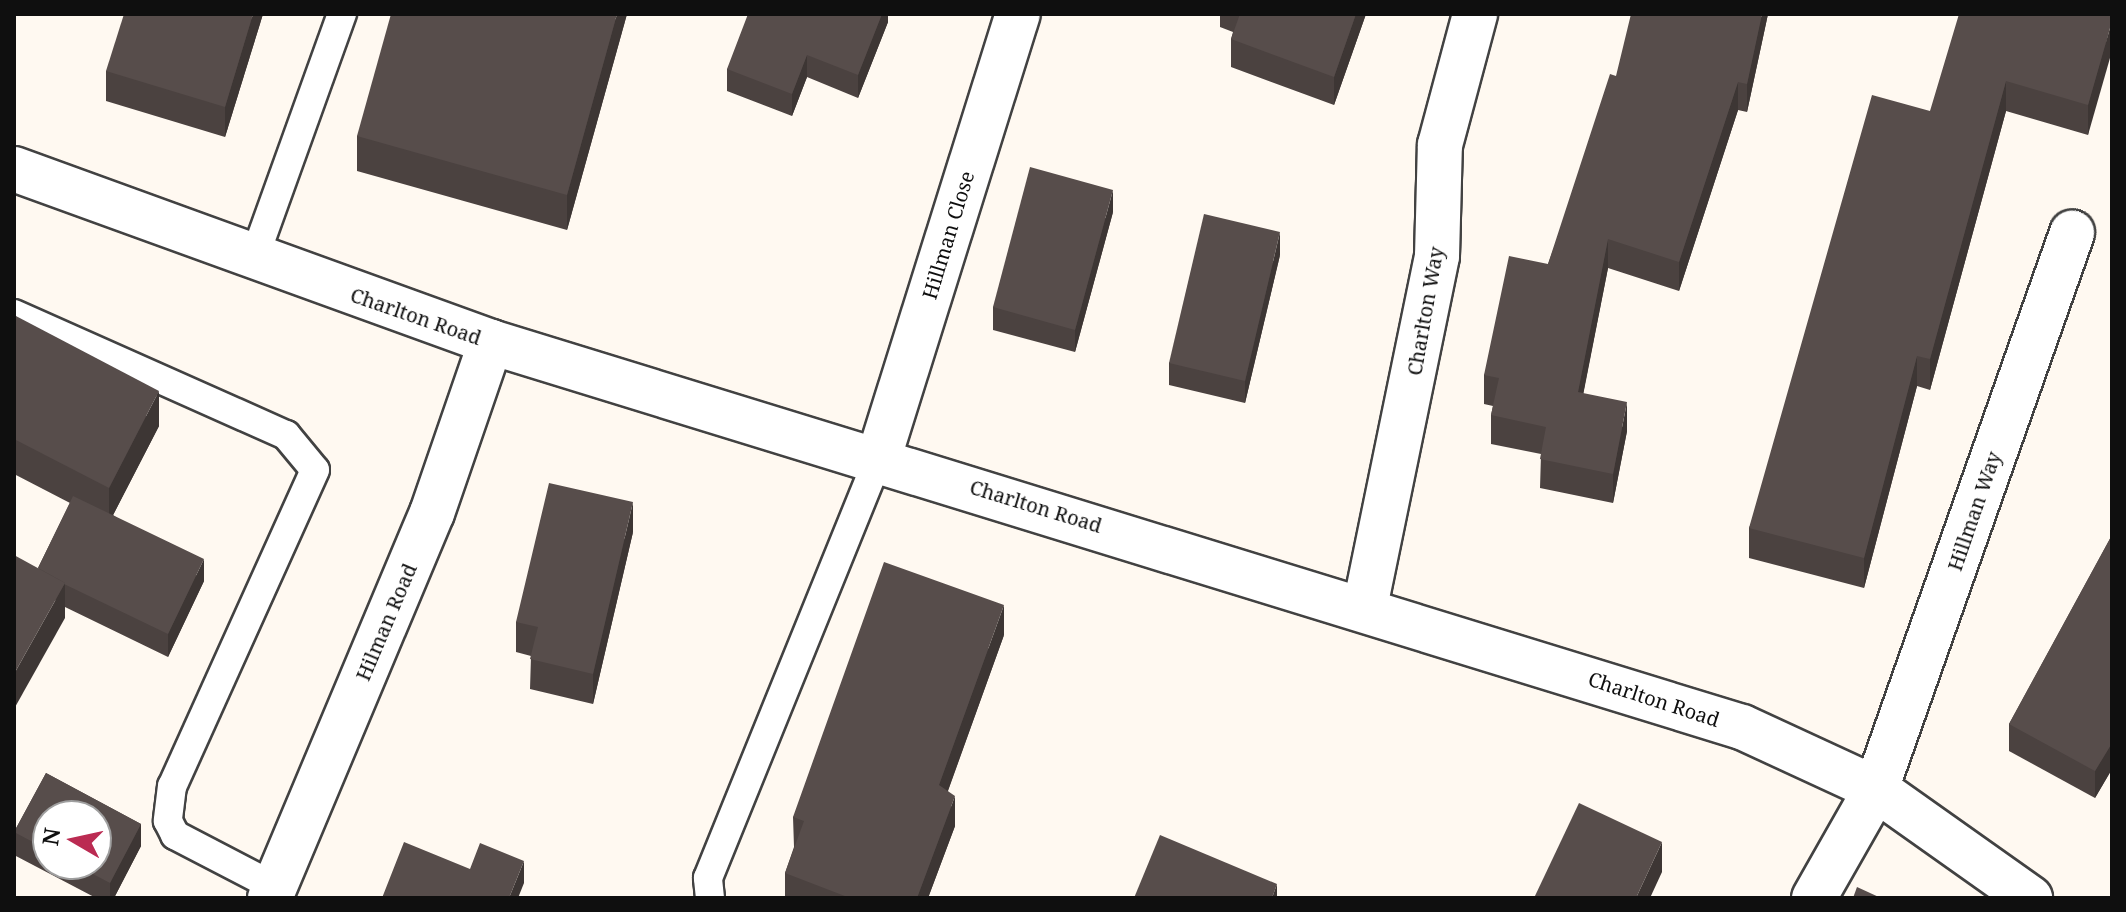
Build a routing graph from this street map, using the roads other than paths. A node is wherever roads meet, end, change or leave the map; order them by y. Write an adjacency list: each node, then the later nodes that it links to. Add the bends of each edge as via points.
1 (342, 14): 6 (lane)
2 (1018, 14): 9 (street, Hillman Close)
3 (1475, 14): 10 (street, Charlton Way, via 1440,145 1437,256)
4 (14, 169): 6 (street, Charlton Road)
5 (2072, 233): 11 (street, Hillman Way)
6 (253, 261): 8 (street, Charlton Road)
7 (14, 314): 12 (lane, via 286,435 315,470 172,786 168,821 175,835)
8 (491, 342): 9 (street, Charlton Road); 12 (street, Hilman Road, via 432,513)
9 (879, 457): 10 (street, Charlton Road); 13 (lane, via 708,878)
10 (1365, 607): 11 (street, Charlton Road, via 1742,727)
11 (1876, 789): 14 (street, Hillman Way); 15 (street, Charlton Road)
12 (273, 892)
13 (710, 898)
14 (1814, 898)
15 (2030, 898)

